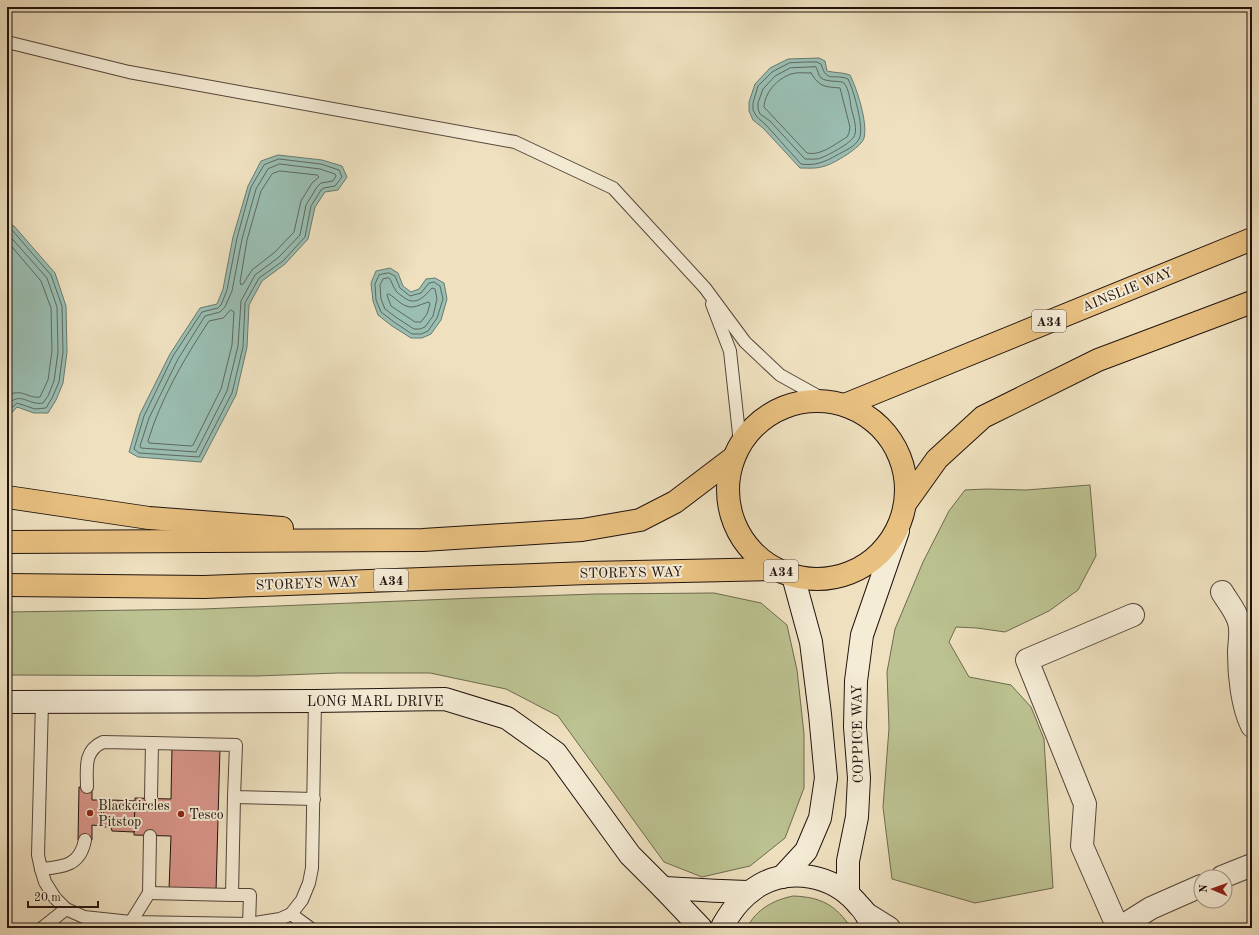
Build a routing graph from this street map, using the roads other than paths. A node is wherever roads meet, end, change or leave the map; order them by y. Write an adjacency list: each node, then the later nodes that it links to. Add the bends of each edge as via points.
1 (7, 42): 3 (lane, via 129,72 515,142 613,188)
2 (1252, 239): 6 (highway, AINSLIE WAY / A34)
3 (705, 288): 5 (lane, via 745,342 780,375); 7 (lane, via 730,351)
4 (1252, 302): 9 (highway, A34, via 1098,360 983,417 937,459)
5 (825, 400): 6 (highway, A34); 7 (highway, A34, via 792,403 762,418)
6 (847, 404): 9 (highway, A34, via 881,426 902,460)
7 (737, 451): 11 (highway, A34, via 675,502 640,520 582,530); 13 (highway, A34, via 728,490 734,522 750,549)
8 (7, 497): 11 (highway, via 149,518)
9 (907, 501): 10 (highway, A34)
10 (898, 531): 13 (highway, A34, via 879,556 853,572 824,579); 36 (street, COPPICE WAY, via 862,635 856,681 855,727 859,778 857,817 848,861)
11 (423, 540): 12 (highway, A34)
12 (7, 542)
13 (784, 573): 14 (highway, STOREYS WAY / A34, via 580,573 204,587); 31 (street, via 810,642 826,778 820,818 806,851)
14 (7, 585)
15 (1222, 592): 20 (street, via 1240,623 1241,684)
16 (1133, 615): 49 (street, via 1027,660 1084,804 1082,846)
17 (316, 701): 19 (street, LONG MARL DRIVE); 25 (lane); 32 (street, LONG MARL DRIVE, via 445,699 507,718 556,753 630,855)
18 (7, 702): 19 (street, LONG MARL DRIVE)
19 (42, 702): 29 (lane, via 38,855)
20 (1252, 726)
21 (152, 743): 22 (lane, via 103,742 96,745 87,760); 23 (lane, via 236,745); 24 (lane)
22 (86, 787)
23 (234, 796): 25 (lane); 37 (lane)
24 (151, 798)
25 (314, 799): 39 (lane, via 310,883 302,900)
26 (150, 836): 35 (lane)
27 (85, 840): 29 (lane, via 82,851 68,865)
28 (1252, 865): 30 (street)
29 (40, 869): 38 (lane, via 55,898)
30 (1233, 873)
31 (782, 877): 34 (street, via 761,884); 36 (street, via 813,878 828,882)
32 (664, 888): 34 (street); 46 (street, LONG MARL DRIVE)
33 (1193, 890): 49 (street, via 1152,908)
34 (750, 892): 47 (street, via 735,905)
35 (149, 893): 37 (lane); 41 (lane)
36 (848, 894): 40 (street)
37 (232, 895): 42 (lane, via 250,895)
38 (66, 909): 41 (lane, via 84,917); 44 (lane)
39 (291, 914): 43 (lane); 45 (lane)
40 (869, 920): 48 (street)
41 (138, 924): 42 (lane)
42 (249, 924): 43 (lane)
43 (267, 924)
44 (42, 928)
45 (310, 928)
46 (701, 928)
47 (722, 928)
48 (889, 928)
49 (1119, 928)

